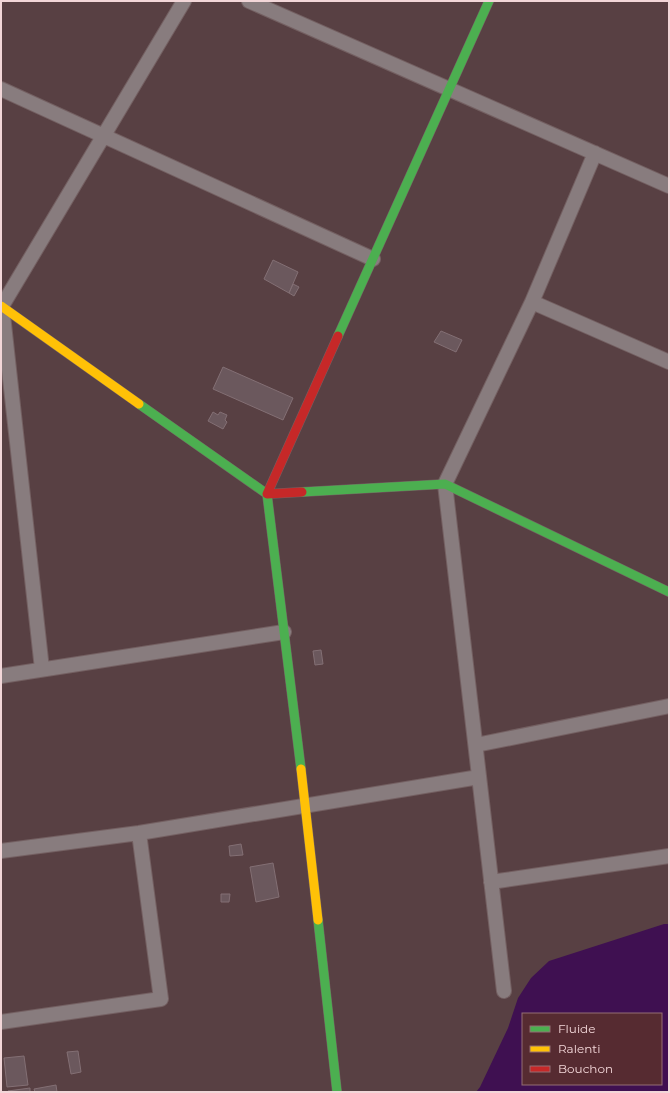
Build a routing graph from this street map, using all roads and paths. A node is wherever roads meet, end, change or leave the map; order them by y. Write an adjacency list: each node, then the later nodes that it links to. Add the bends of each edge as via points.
1 (184, 1): 6 (street)
2 (249, 1): 5 (street)
3 (489, 1): 5 (street)
4 (1, 89): 6 (street)
5 (448, 89): 7 (street); 9 (street)
6 (103, 136): 9 (street); 11 (street)
7 (595, 153): 8 (street); 10 (street)
8 (669, 186)
9 (373, 259): 14 (street)
10 (532, 302): 12 (street); 13 (street)
11 (1, 306): 14 (street); 17 (street)
12 (669, 362)
13 (445, 484): 14 (street); 15 (street); 20 (street)
14 (267, 494): 16 (street)
15 (669, 592)
16 (284, 632): 17 (street); 22 (street)
17 (42, 669): 18 (street)
18 (1, 676)
19 (669, 706): 20 (street)
20 (476, 745): 21 (street)
21 (479, 777): 22 (street); 26 (street)
22 (305, 806): 23 (street); 29 (street)
23 (139, 833): 24 (street); 28 (street, via 161,999)
24 (1, 851)
25 (669, 856): 26 (street)
26 (491, 882): 27 (street)
27 (504, 991)
28 (1, 1022)
29 (337, 1092)

